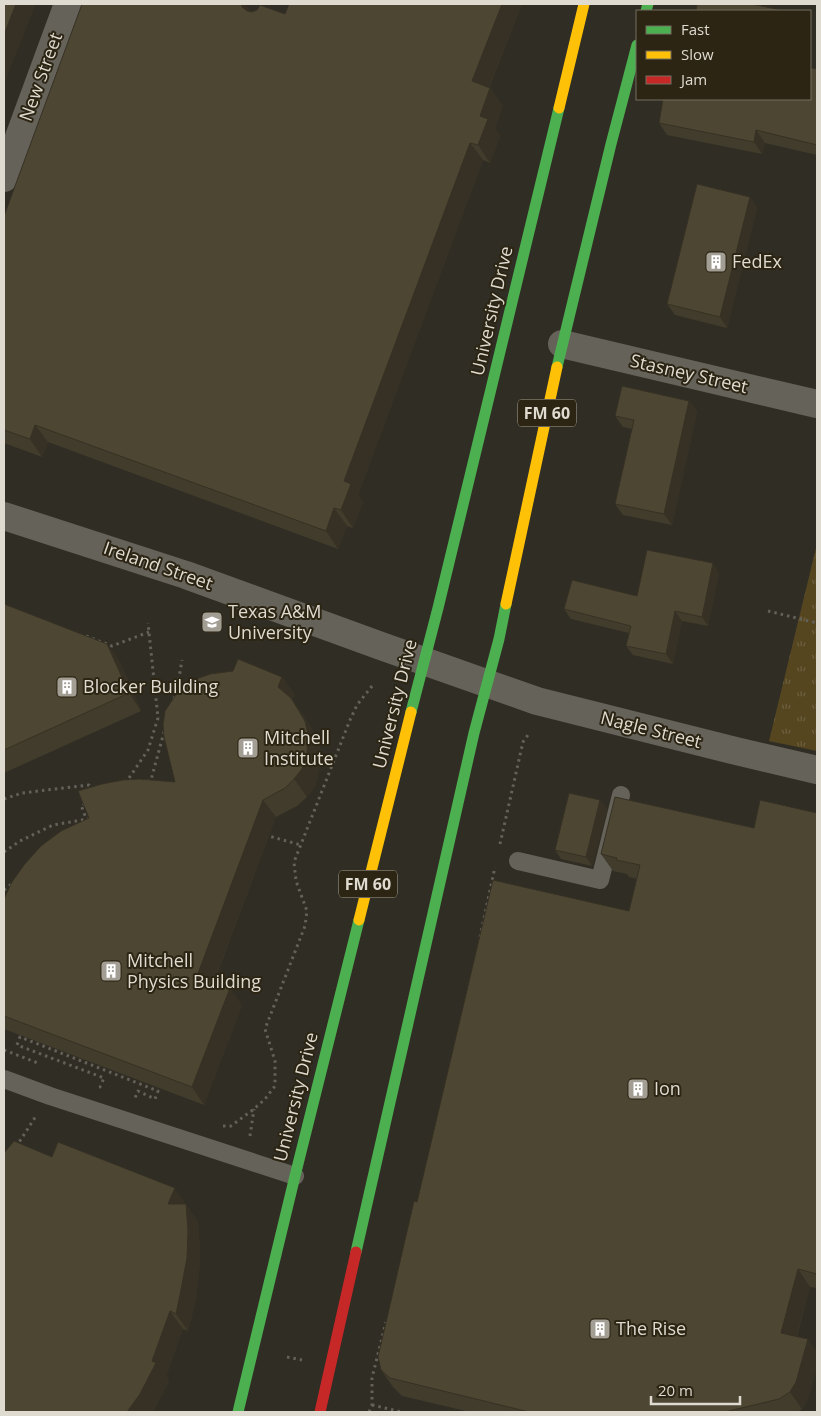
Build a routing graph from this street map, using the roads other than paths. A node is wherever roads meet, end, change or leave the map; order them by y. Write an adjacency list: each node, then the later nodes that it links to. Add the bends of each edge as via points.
1 (68, 4): 4 (street, New Street)
2 (584, 4): 8 (main road, University Drive / FM 60)
3 (636, 49): 5 (main road, FM 60)
4 (4, 178)
5 (562, 344): 6 (street, Stasney Street); 9 (main road, FM 60)
6 (817, 404)
7 (4, 516): 8 (street, Ireland Street, via 186,575)
8 (424, 661): 9 (street, Ireland Street); 14 (main road, University Drive / FM 60)
9 (487, 683): 10 (street, Nagle Street, via 537,701); 16 (main road, FM 60)
10 (817, 770)
11 (621, 795): 12 (lane, via 600,880)
12 (518, 861)
13 (4, 1079): 14 (lane)
14 (295, 1176): 15 (main road, University Drive / FM 60)
15 (243, 1411)
16 (320, 1412)

